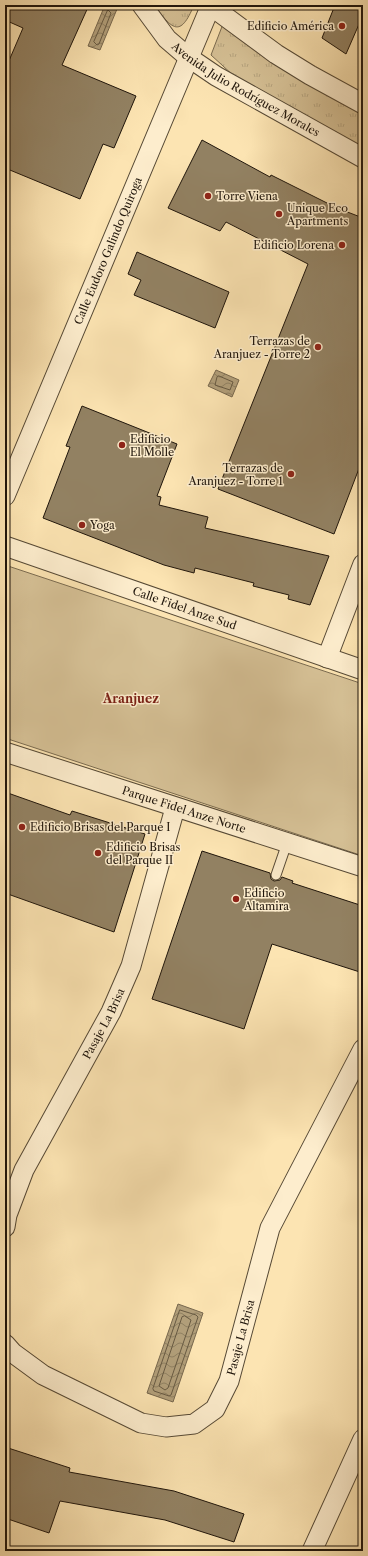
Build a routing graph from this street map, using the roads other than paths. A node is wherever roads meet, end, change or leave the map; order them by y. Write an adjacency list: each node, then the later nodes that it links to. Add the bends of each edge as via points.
1 (142, 5): 3 (street, Avenida Julio Rodríguez Morales, via 167,39)
2 (211, 6): 3 (street, Calle Eudoro Galindo Quiroga); 4 (street, via 276,54)
3 (188, 57): 5 (street, Avenida Julio Rodríguez Morales, via 216,76); 6 (street, Calle Eudoro Galindo Quiroga)
4 (363, 104)
5 (363, 158)
6 (5, 496)
7 (5, 546): 9 (street, Calle Fidel Anze Sud)
8 (363, 564): 9 (street)
9 (327, 658): 10 (street, Calle Fidel Anze Sud)
10 (363, 670)
11 (5, 752): 12 (street, Parque Fidel Anze Norte)
12 (175, 808): 13 (street, Parque Fidel Anze Norte); 17 (street, Pasaje La Brisa, via 131,966 111,1012 24,1170)
13 (287, 843): 14 (street, Parque Fidel Anze Norte); 15 (lane)
14 (363, 867)
15 (276, 875)
16 (363, 1049): 18 (street, Pasaje La Brisa, via 270,1228 229,1381 216,1409 194,1424 166,1427 141,1423 43,1376)
17 (5, 1227)
18 (5, 1344)
19 (363, 1439): 20 (street)
20 (312, 1551)

